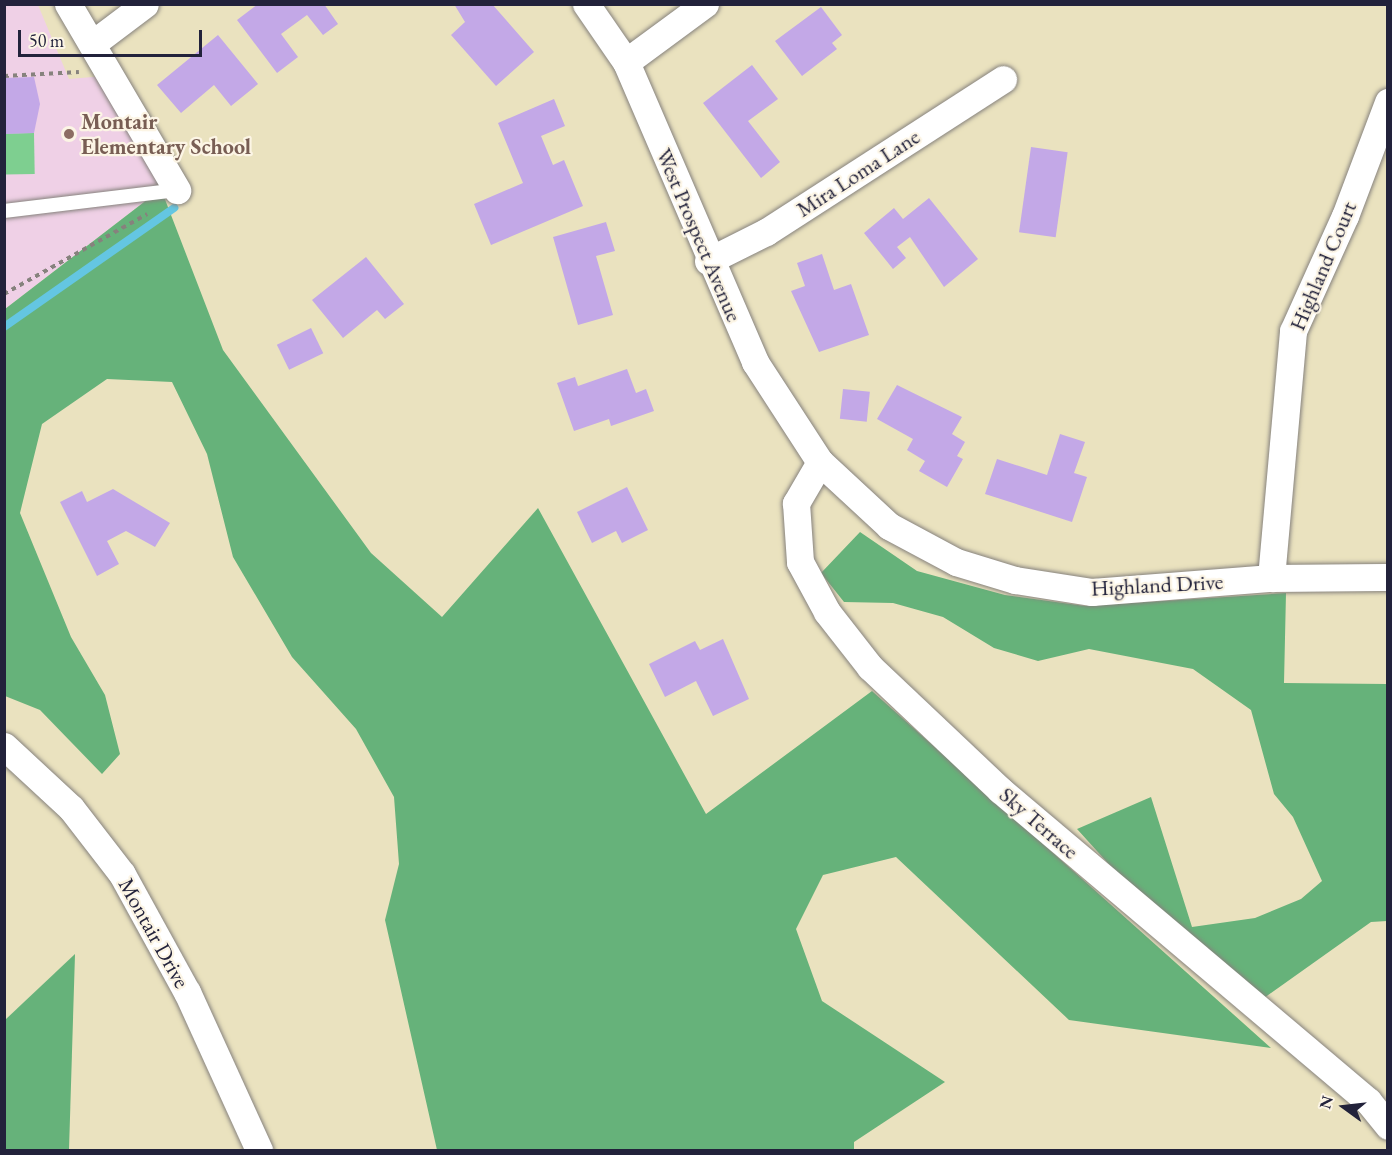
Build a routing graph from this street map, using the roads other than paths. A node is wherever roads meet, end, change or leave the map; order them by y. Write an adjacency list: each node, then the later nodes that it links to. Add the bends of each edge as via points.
1 (68, 4): 5 (street)
2 (145, 4): 5 (street)
3 (586, 4): 6 (street, West Prospect Avenue)
4 (705, 4): 6 (street)
5 (92, 44): 9 (street)
6 (626, 62): 11 (street, West Prospect Avenue)
7 (1004, 79): 11 (street, Mira Loma Lane, via 766,232)
8 (1388, 102): 14 (street, Highland Court, via 1345,216 1293,331)
9 (177, 190): 10 (lane)
10 (4, 212)
11 (708, 261): 12 (street, West Prospect Avenue, via 755,362)
12 (820, 462): 14 (street, Highland Drive, via 890,526 956,562 1015,580 1092,592); 16 (street, Sky Terrace, via 796,503 800,562 827,612 870,667 1000,790 1368,1101)
13 (1388, 577): 14 (street, Highland Drive)
14 (1271, 578)
15 (4, 746): 17 (street, Montair Drive, via 71,808 122,874 188,992)
16 (1388, 1126)
17 (259, 1150)

